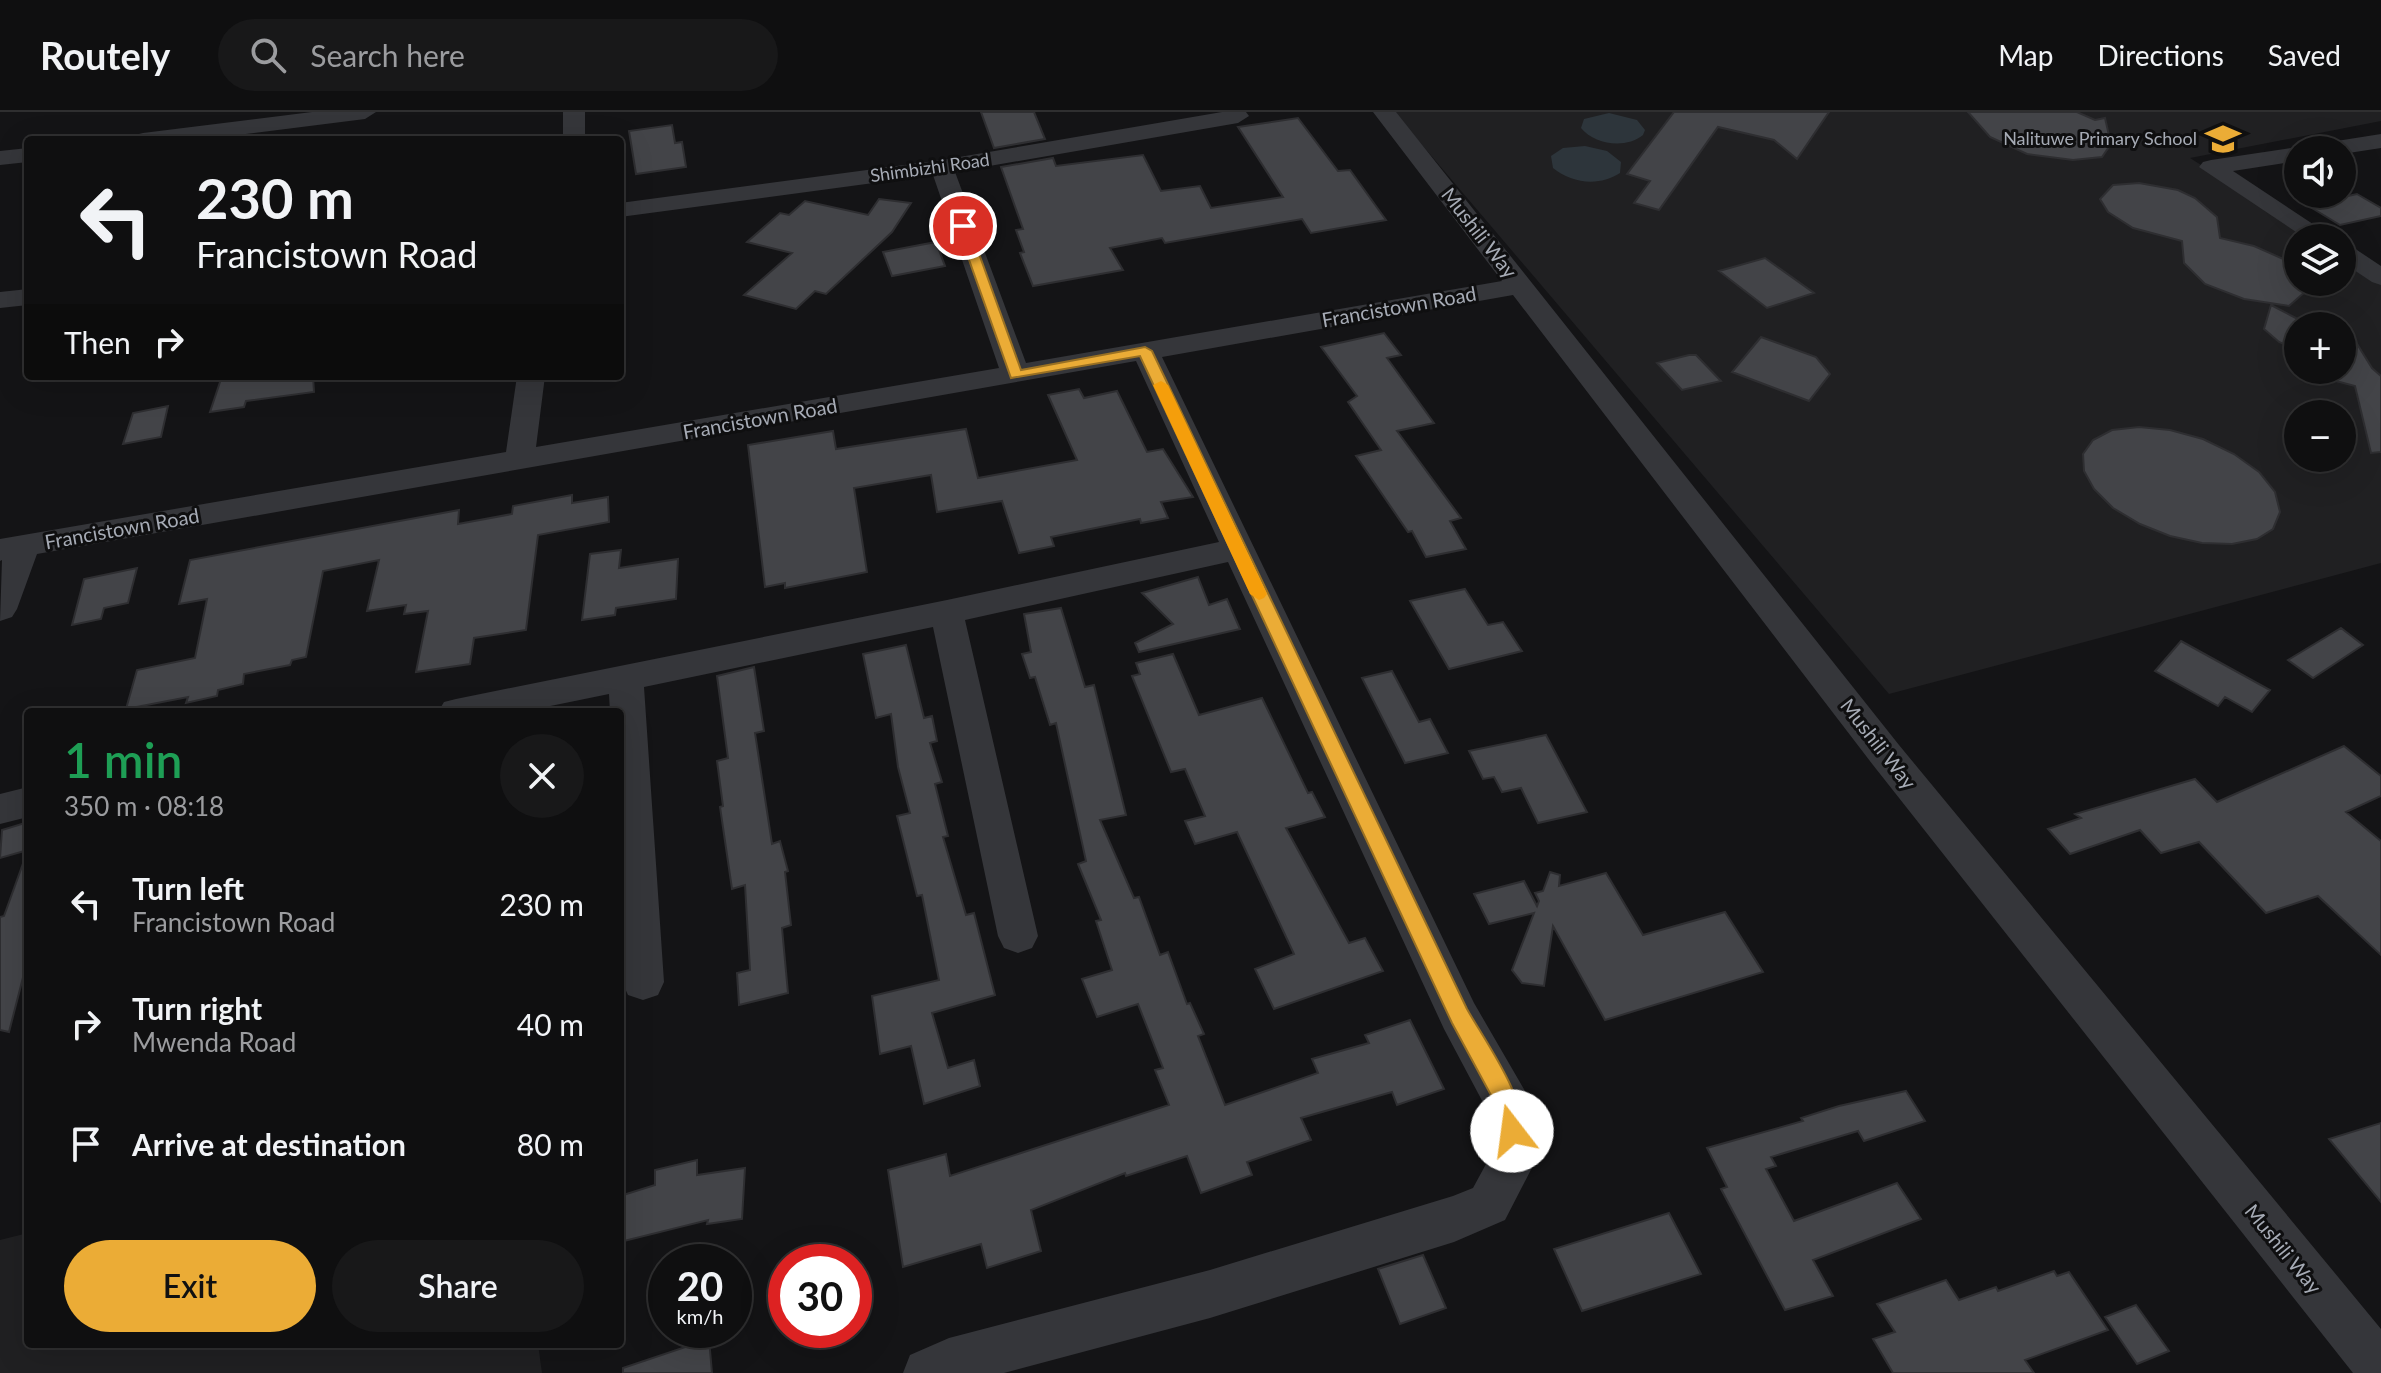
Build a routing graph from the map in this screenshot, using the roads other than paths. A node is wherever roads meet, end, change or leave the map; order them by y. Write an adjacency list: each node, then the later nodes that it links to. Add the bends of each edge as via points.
1 (365, 112): 5 (street)
2 (574, 112): 6 (street)
3 (1384, 112): 17 (street, Mushili Way)
4 (1238, 116): 12 (street, Shimbizhi Road)
5 (175, 136)
6 (574, 136)
7 (2381, 141): 8 (street)
8 (2356, 145)
9 (24, 155): 11 (street)
10 (2284, 156): 14 (street, via 2211,167)
11 (0, 158)
12 (942, 167): 13 (street, Shimbizhi Road); 21 (street)
13 (624, 209)
14 (2300, 224)
15 (2356, 260): 16 (street)
16 (2381, 277)
17 (1521, 286): 20 (street, Francistown Road); 34 (street, Mushili Way, via 1886,755)
18 (24, 297): 19 (street)
19 (0, 300)
20 (1145, 351): 21 (street, Francistown Road); 25 (street)
21 (1016, 375): 23 (street, Francistown Road)
22 (530, 380): 23 (street)
23 (520, 460): 24 (street, Francistown Road)
24 (12, 548): 26 (street)
25 (1236, 549): 27 (street); 35 (street, via 1459,1016 1509,1106 1515,1156 1489,1204 1454,1219)
26 (0, 609)
27 (947, 612): 28 (street); 32 (street)
28 (626, 679): 29 (street); 33 (street)
29 (477, 708)
30 (24, 803): 31 (street)
31 (0, 809)
32 (1018, 936)
33 (643, 982)
34 (2381, 1368)
35 (928, 1373)

